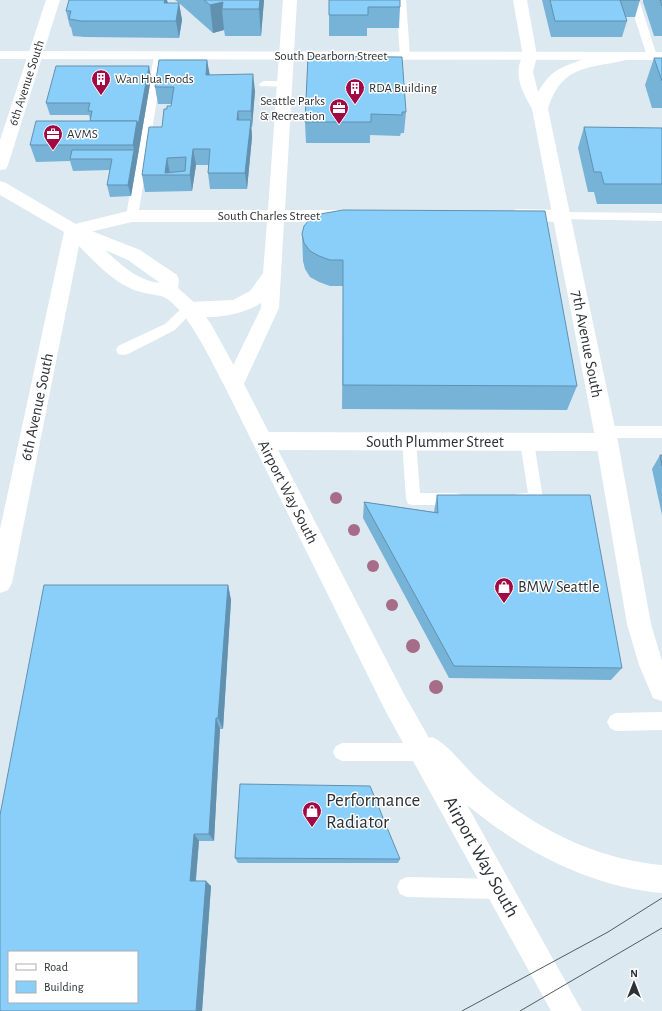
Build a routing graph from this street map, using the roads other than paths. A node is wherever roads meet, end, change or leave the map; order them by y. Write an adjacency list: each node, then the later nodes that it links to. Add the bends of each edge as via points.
1 (53, 0): 7 (main road, 6th Avenue South)
2 (290, 0): 9 (main road)
3 (401, 0): 10 (lane)
4 (520, 0): 11 (main road, 7th Avenue South)
5 (634, 0): 13 (lane)
6 (0, 55): 7 (main road, South Dearborn Street)
7 (36, 55): 8 (main road, South Dearborn Street); 17 (main road, 6th Avenue South)
8 (159, 56): 9 (main road, South Dearborn Street); 21 (lane)
9 (287, 56): 10 (main road, South Dearborn Street); 15 (main road)
10 (405, 56): 11 (main road, South Dearborn Street)
11 (530, 56): 12 (main road, South Dearborn Street); 16 (main road, 7th Avenue South, via 525,72 528,88)
12 (625, 56): 13 (main road, South Dearborn Street); 16 (main road, via 580,65 562,73 548,87)
13 (657, 56)
14 (264, 84): 15 (lane)
15 (286, 84): 22 (main road)
16 (540, 109): 23 (main road, 7th Avenue South)
17 (0, 165)
18 (0, 187): 25 (main road, Airport Way South)
19 (362, 215): 22 (main road, South Charles Street)
20 (504, 215): 23 (main road)
21 (132, 216): 22 (main road, South Charles Street); 25 (main road, South Charles Street)
22 (277, 216): 26 (main road)
23 (562, 216): 24 (lane); 31 (main road, 7th Avenue South)
24 (662, 217)
25 (73, 230): 27 (main road, Airport Way South, via 115,270 154,291 168,290); 37 (main road, 6th Avenue South)
26 (274, 272): 27 (main road, via 257,295 241,305); 29 (main road, via 270,308)
27 (189, 309): 28 (lane, via 170,327); 29 (main road, Airport Way South, via 204,329)
28 (123, 350)
29 (234, 384): 32 (main road, Airport Way South)
30 (662, 432): 31 (lane)
31 (606, 437): 34 (main road, South Plummer Street); 38 (main road, 7th Avenue South, via 639,624 654,674)
32 (263, 441): 33 (main road, South Plummer Street); 39 (main road, Airport Way South)
33 (409, 442): 34 (main road, South Plummer Street); 35 (lane, via 413,499)
34 (527, 442): 36 (lane, via 536,499)
35 (467, 499)
36 (505, 499)
37 (0, 583)
38 (662, 689)
39 (395, 703): 43 (main road, Airport Way South); 44 (main road, Airport Way South, via 442,763 481,800 511,822 550,845 588,862 632,876)
40 (662, 721): 41 (lane)
41 (616, 722)
42 (342, 752): 43 (lane)
43 (423, 752): 46 (main road, Airport Way South)
44 (662, 879)
45 (407, 887): 46 (lane)
46 (499, 889): 47 (main road, Airport Way South)
47 (567, 1011)

